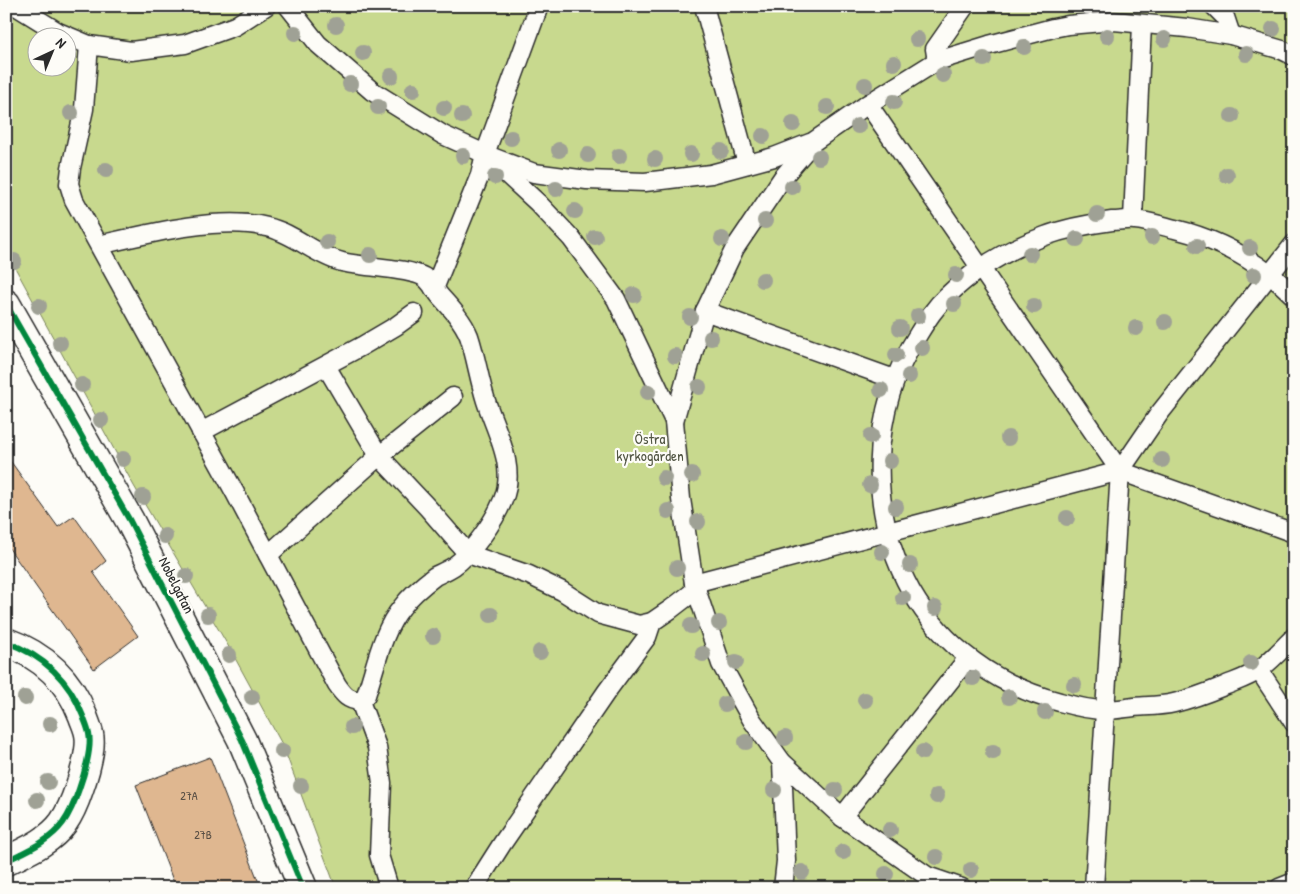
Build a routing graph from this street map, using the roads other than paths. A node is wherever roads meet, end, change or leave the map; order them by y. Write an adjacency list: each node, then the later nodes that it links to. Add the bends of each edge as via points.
1 (16, 6): 10 (lane, via 58,32)
2 (266, 6): 10 (lane, via 235,26 185,44 131,51)
3 (288, 6): 15 (lane, via 318,44 372,91 443,135)
4 (539, 6): 15 (lane)
5 (704, 6): 16 (lane)
6 (966, 6): 12 (lane, via 935,49)
7 (1214, 6): 9 (lane, via 1225,16)
8 (1142, 25): 9 (lane); 12 (lane, via 1114,21 1068,25); 17 (lane)
9 (1231, 35): 11 (lane)
10 (89, 45): 19 (lane, via 84,109 69,184 74,200)
11 (1294, 56)
12 (937, 61): 13 (lane)
13 (868, 104): 14 (lane); 20 (lane)
14 (813, 142): 16 (lane); 25 (lane, via 783,177 734,248)
15 (485, 154): 16 (lane, via 534,172 597,181 645,182 711,174); 22 (lane); 30 (lane, via 571,238 605,284 620,308)
16 (747, 164)
17 (1133, 219): 20 (lane, via 1072,227 1031,241); 21 (lane, via 1209,239)
18 (1294, 244): 21 (lane)
19 (99, 245): 22 (lane, via 190,227 217,224 262,226 279,231 326,257 357,266 410,272 424,277); 31 (lane)
20 (980, 269): 28 (lane, via 947,295 929,316); 33 (lane)
21 (1270, 273): 23 (lane); 33 (lane, via 1159,414)
22 (434, 289): 36 (lane, via 456,314 468,335 507,467 504,500)
23 (1294, 296)
24 (6, 304): 51 (street, Nobelgatan, via 130,521 242,740)
25 (705, 311): 28 (lane); 30 (lane)
26 (414, 313): 27 (lane)
27 (326, 366): 31 (lane); 32 (lane)
28 (894, 379): 34 (lane, via 881,431 879,458)
29 (453, 397): 32 (lane)
30 (674, 421): 38 (lane, via 680,499)
31 (201, 432): 37 (lane)
32 (379, 456): 36 (lane); 37 (lane)
33 (1120, 471): 34 (lane); 35 (lane); 45 (lane)
34 (887, 532): 38 (lane); 42 (lane, via 904,577 925,614)
35 (1294, 533)
36 (468, 554): 39 (lane, via 529,575 608,618 639,625); 44 (lane, via 416,591 400,608 388,628 366,695)
37 (268, 555): 44 (lane, via 337,685 345,696)
38 (695, 586): 39 (lane); 47 (lane, via 721,664 752,720)
39 (652, 622): 53 (lane, via 647,637)
40 (1294, 637): 43 (lane)
41 (6, 642): 49 (street, via 22,648 60,676 76,699 90,735 86,771 62,824 42,842)
42 (968, 658): 45 (lane, via 1030,693); 48 (lane)
43 (1259, 670): 45 (lane, via 1172,704); 46 (lane)
44 (360, 701): 52 (lane, via 377,747 381,772 379,855)
45 (1105, 710): 56 (lane)
46 (1294, 723)
47 (782, 762): 48 (lane); 54 (lane, via 786,861)
48 (842, 817): 55 (lane, via 927,876)
49 (6, 861)
50 (1294, 882): 57 (lane)
51 (303, 888)
52 (389, 888)
53 (474, 888)
54 (783, 888)
55 (962, 888)
56 (1094, 888)
57 (1279, 888)

